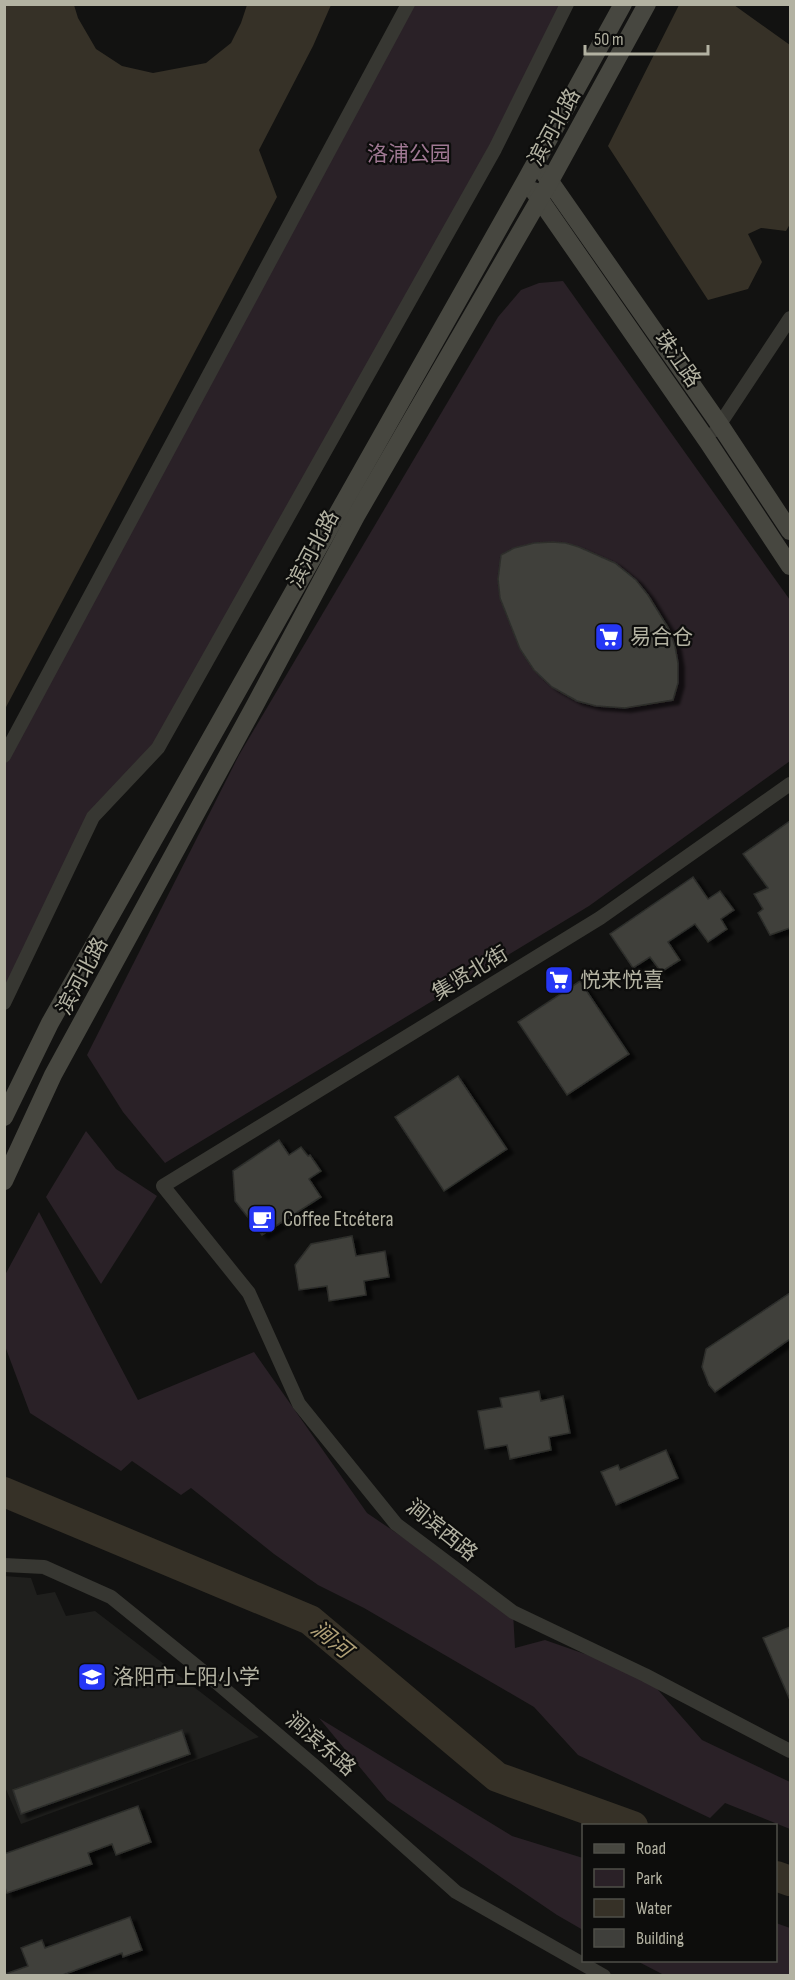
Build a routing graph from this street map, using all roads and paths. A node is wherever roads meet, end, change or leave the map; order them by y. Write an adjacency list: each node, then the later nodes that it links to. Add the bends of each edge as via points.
1 (408, 4): 14 (street)
2 (567, 4): 16 (street, via 495,149 158,748 93,817)
3 (623, 4): 5 (main road, 滨河北路)
4 (647, 4): 7 (main road, 滨河北路)
5 (536, 161): 6 (main road, 滨河北路); 7 (main road, 珠江路)
6 (526, 180): 8 (main road, 珠江路); 17 (main road, 滨河北路, via 50,1023)
7 (550, 181): 8 (main road, 滨河北路); 10 (main road, 珠江路)
8 (539, 199): 11 (main road, 珠江路); 18 (main road, 滨河北路, via 356,516 53,1075)
9 (790, 318): 10 (street)
10 (720, 424): 11 (street); 12 (main road, 珠江路)
11 (708, 442): 13 (main road, 珠江路)
12 (790, 531)
13 (790, 566)
14 (4, 756)
15 (790, 784): 19 (street, 集贤北街, via 600,918)
16 (4, 1003)
17 (5, 1115)
18 (4, 1181)
19 (163, 1186): 21 (street, 涧滨西路, via 249,1293 299,1404 396,1524 513,1612 645,1674)
20 (4, 1565): 22 (street, 涧滨东路, via 44,1567 111,1597 309,1760 456,1892)
21 (790, 1751)
22 (604, 1976)

